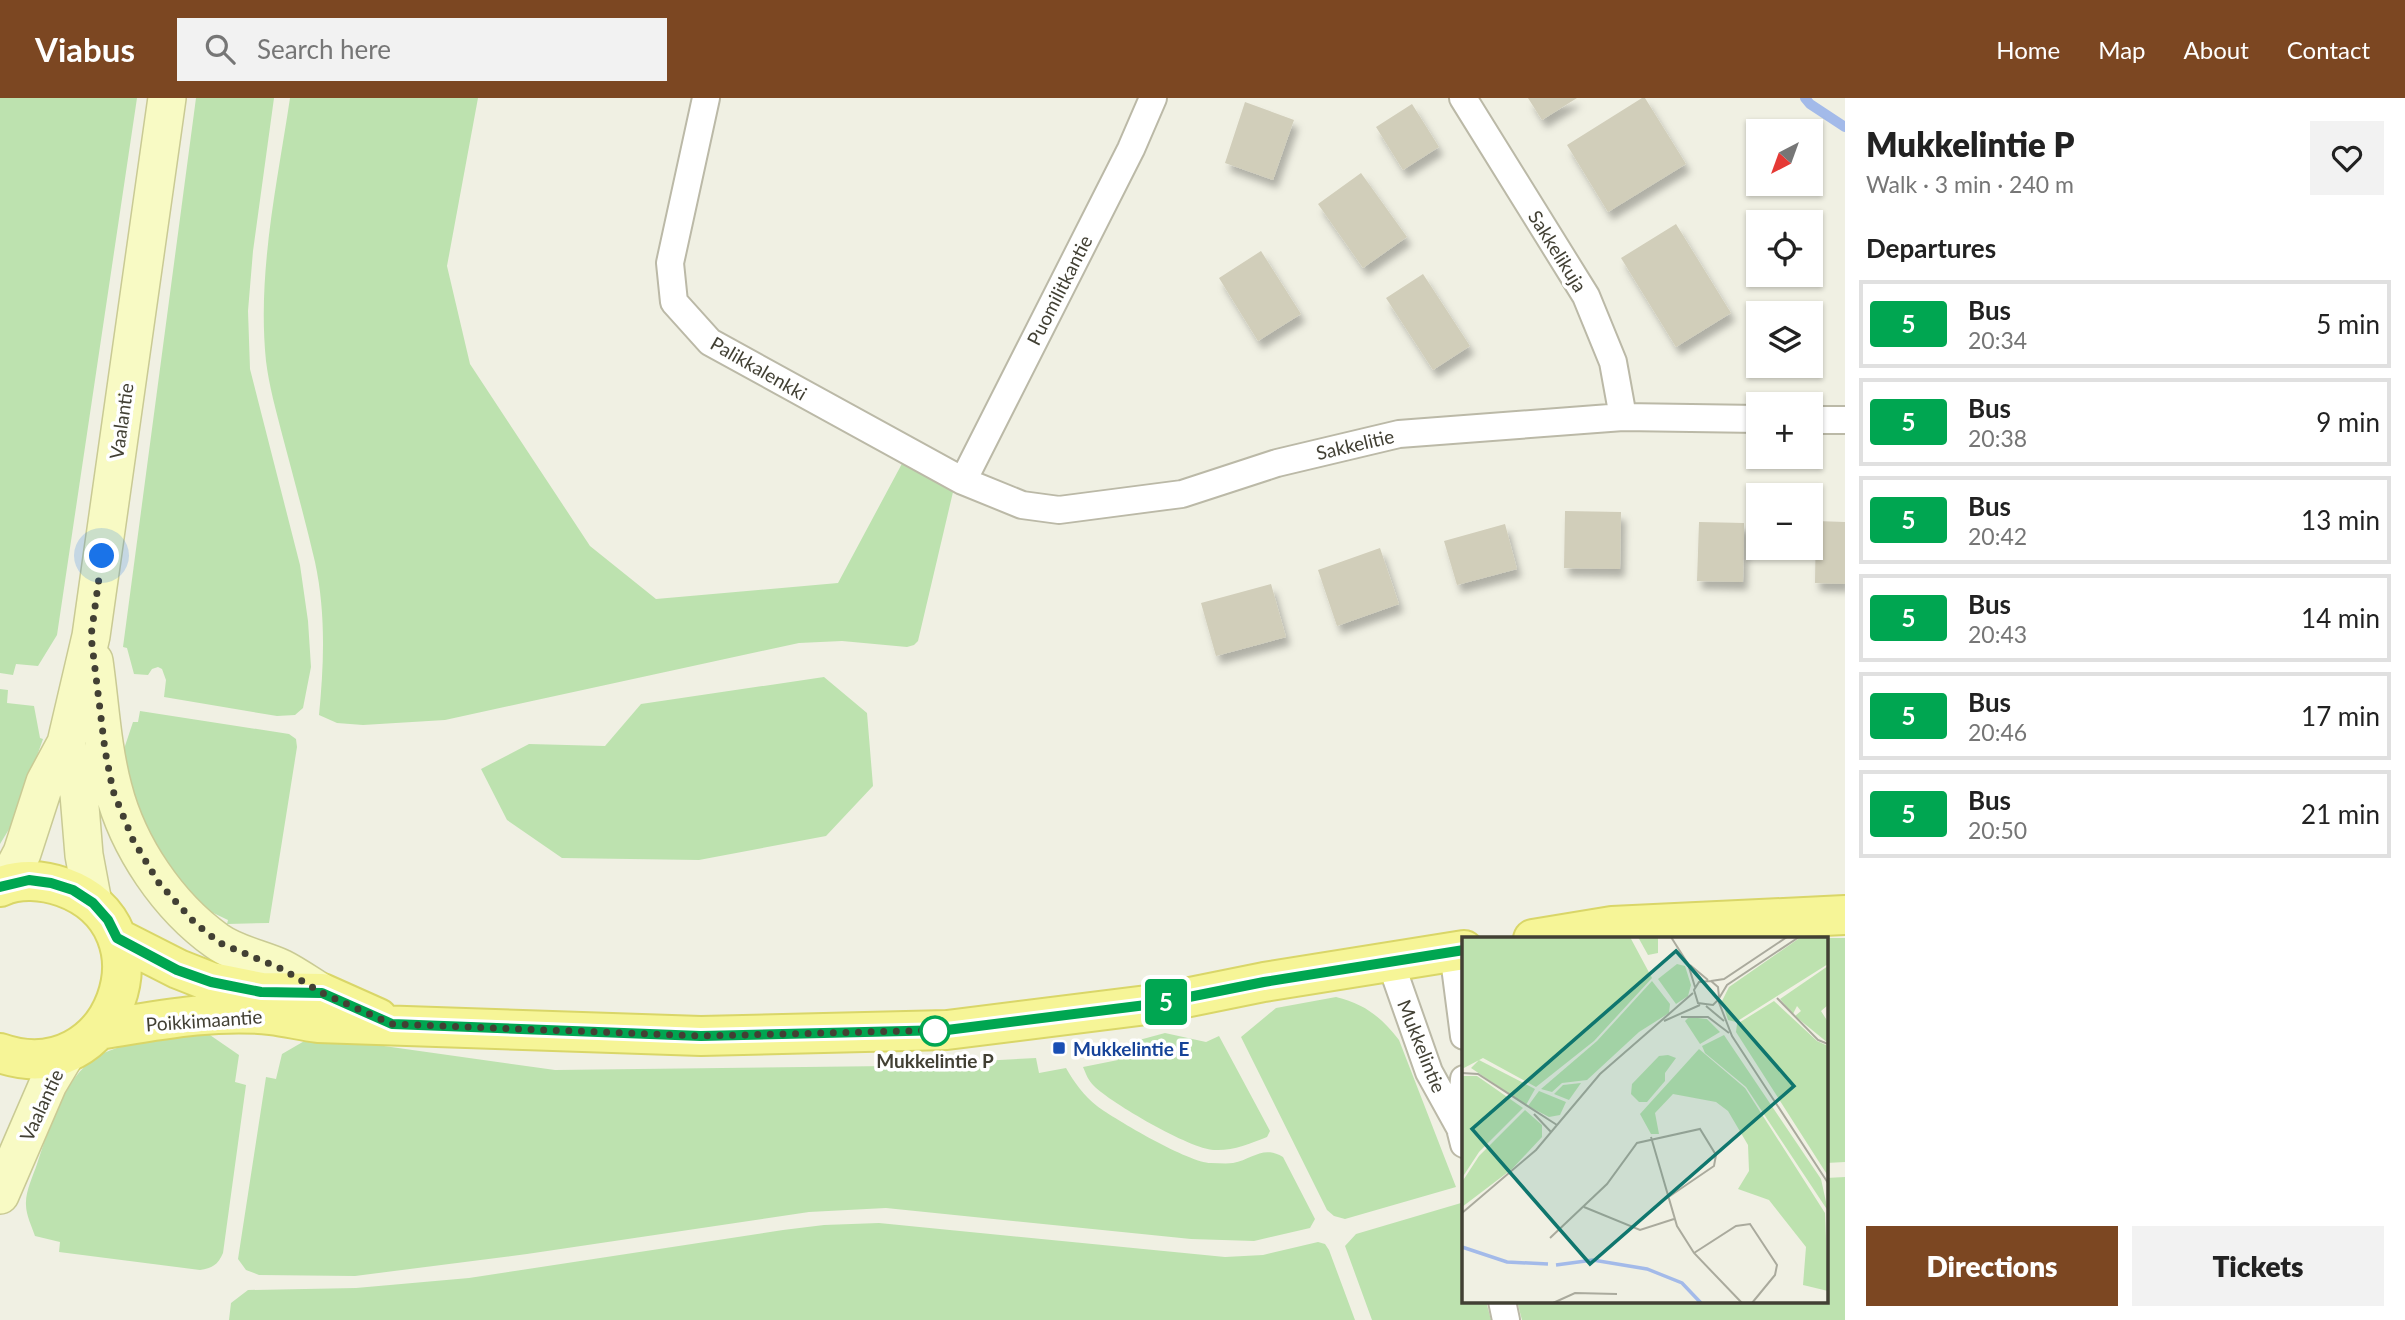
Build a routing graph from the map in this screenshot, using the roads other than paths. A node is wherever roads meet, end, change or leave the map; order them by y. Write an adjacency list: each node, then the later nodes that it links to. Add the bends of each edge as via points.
1 (167, 98): 10 (street, Vaalantie)
2 (706, 98): 9 (street, Palikkalenkki, via 670,263 674,302 710,342)
3 (1153, 98): 9 (street, Puomilitkantie)
4 (1463, 98): 5 (street, Sakkelikuja, via 1586,296 1613,362)
5 (1623, 417): 6 (street, Sakkelitie); 9 (street, Sakkelitie, via 1399,433 1277,463 1182,494 1059,510 1022,505)
6 (1746, 419)
7 (1823, 420): 8 (street)
8 (1845, 420)
9 (963, 481)
10 (91, 636): 11 (street, Vaalantie); 20 (street, via 113,791 133,840 159,883 220,943 282,969)
11 (66, 743): 12 (street, Vaalantie, via 46,782 22,853); 13 (street, Vaalantie, via 79,794)
12 (3, 886): 13 (main road, via 29,880 51,883)
13 (93, 903): 16 (main road)
14 (1845, 915): 15 (main road, via 1612,926)
15 (1545, 937)
16 (117, 938): 19 (main road, Poikkimaantie, via 177,970); 22 (main road, via 122,957 119,996)
17 (1458, 950): 18 (main road, Poikkimaantie); 21 (street)
18 (1390, 961): 20 (main road, Poikkimaantie, via 1154,1004 947,1030 701,1036 392,1024); 25 (street, Mukkelintie, via 1429,1072)
19 (209, 999): 20 (main road, Poikkimaantie, via 261,992); 22 (main road, Poikkimaantie)
20 (320, 1008)
21 (1462, 1008)
22 (99, 1030): 24 (main road)
23 (0, 1053): 24 (main road, via 23,1059)
24 (66, 1054): 26 (street, Vaalantie, via 48,1084)
25 (1462, 1136)
26 (0, 1195)
27 (1502, 1302): 28 (street)
28 (1506, 1320)

